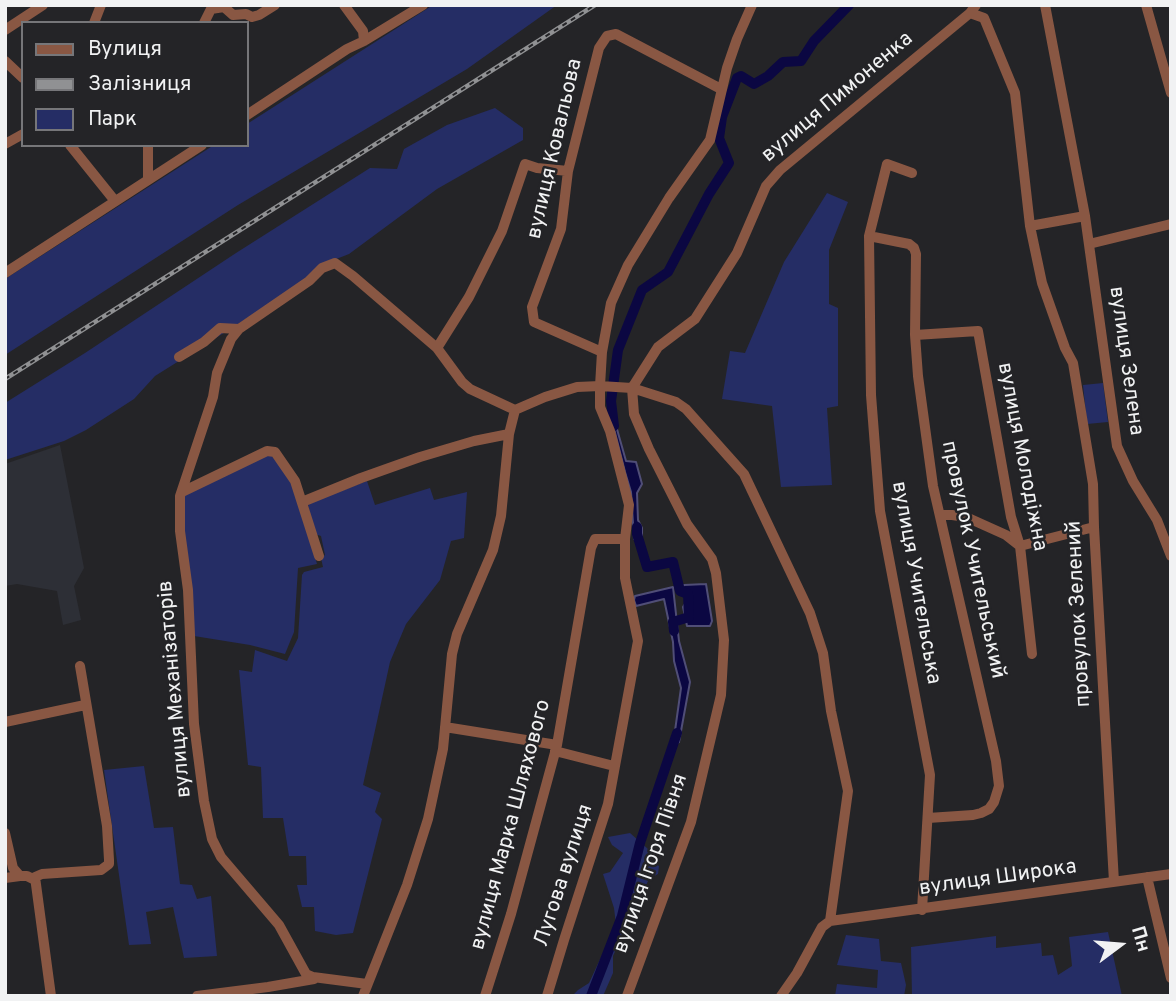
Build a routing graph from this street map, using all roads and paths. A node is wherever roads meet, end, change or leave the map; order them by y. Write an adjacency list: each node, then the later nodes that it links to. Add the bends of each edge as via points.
1 (43, 5): 11 (street)
2 (275, 5): 9 (street, via 252,17 233,15 224,7 211,9)
3 (344, 5): 10 (street)
4 (423, 5): 12 (street)
5 (752, 5): 16 (street)
6 (1045, 5): 28 (street, вулиця Зелена)
7 (1146, 5): 17 (street)
8 (973, 9): 30 (street, провулок Зелений, via 984,18 1015,93); 40 (street, вулиця Пимоненка, via 780,170 766,186 737,253 695,319 658,347)
9 (205, 21)
10 (362, 28): 12 (street); 13 (street)
11 (5, 30)
12 (379, 32): 13 (street)
13 (364, 41): 18 (street)
14 (5, 61): 15 (street)
15 (21, 76)
16 (721, 89): 24 (street, вулиця Ковальова, via 616,34 607,36 599,48); 37 (street, via 710,140 622,277 611,303)
17 (1171, 93)
18 (248, 114)
19 (21, 135): 20 (street)
20 (5, 144)
21 (72, 147): 27 (street)
22 (148, 147): 26 (street)
23 (199, 147): 26 (street)
24 (568, 171): 36 (street, via 525,164 502,232); 37 (street, вулиця Ковальова, via 561,229 532,307 534,322)
25 (912, 173): 31 (street, вулиця Учительська, via 887,164)
26 (148, 180): 27 (street)
27 (115, 201): 33 (street)
28 (1085, 216): 30 (street); 32 (street, вулиця Зелена)
29 (1171, 224): 32 (street)
30 (1030, 226): 49 (street, провулок Зелений, via 1042,283 1073,363 1093,484)
31 (869, 236): 35 (street, провулок Учительський, via 914,248); 62 (street, вулиця Учительська, via 871,395 880,511 930,775)
32 (1089, 244): 54 (street, вулиця Зелена, via 1117,446)
33 (5, 273)
34 (239, 329): 36 (street, via 335,263); 38 (street, via 220,328); 43 (street, вулиця Механізаторів, via 217,373)
35 (915, 335): 47 (street, провулок Учительський); 48 (street, вулиця Молодіжна, via 978,331)
36 (438, 348): 41 (street, via 470,389)
37 (602, 352): 39 (street)
38 (179, 357)
39 (601, 387): 40 (street); 41 (street, via 577,387); 52 (street, via 600,407 629,505)
40 (632, 388): 71 (street, via 686,409 744,474 813,621 848,791); 82 (street, вулиця Ігоря Півня, via 634,414 649,449 687,524 712,559 724,640 721,695 691,822)
41 (515, 410): 42 (street)
42 (509, 434): 46 (street, via 420,457); 59 (street, via 501,516 493,550 457,634)
43 (188, 475): 44 (street); 45 (street, вулиця Механізаторів)
44 (199, 485): 45 (street); 46 (street, via 270,450 292,473)
45 (182, 492): 72 (street, вулиця Механізаторів, via 180,531 188,590 194,724 210,830 221,857 285,933)
46 (302, 502): 51 (street)
47 (940, 515): 50 (street, via 966,517); 62 (street, провулок Учительський, via 999,786 989,809 972,816)
48 (1011, 517): 50 (street); 53 (street, вулиця Молодіжна)
49 (1094, 527): 53 (street); 69 (street, провулок Зелений)
50 (994, 530): 53 (street)
51 (312, 535)
52 (625, 539): 60 (street, вулиця Марка Шляхового, via 595,539 591,548); 61 (street, Лугова вулиця, via 625,578 638,641)
53 (1020, 546): 55 (street, вулиця Молодіжна)
54 (1171, 556)
55 (1031, 654)
56 (80, 666): 57 (street)
57 (85, 705): 58 (street); 68 (street, via 107,826 109,864 101,870 42,873)
58 (5, 722)
59 (445, 727): 60 (street); 76 (street, via 428,819)
60 (556, 748): 61 (street); 80 (street, вулиця Марка Шляхового)
61 (614, 766): 81 (street, Лугова вулиця, via 608,804)
62 (928, 818): 70 (street, вулиця Учительська)
63 (5, 833): 65 (street, via 13,868)
64 (1171, 874): 66 (street, вулиця Широка)
65 (20, 876): 67 (street); 68 (street)
66 (1147, 877): 69 (street, вулиця Широка); 74 (street)
67 (5, 878)
68 (35, 880): 77 (street)
69 (1114, 881): 70 (street, вулиця Широка)
70 (922, 910): 71 (street, вулиця Широка)
71 (830, 921): 83 (street)
72 (303, 969): 73 (street); 75 (street)
73 (317, 978): 75 (street); 76 (street)
74 (1171, 978)
75 (302, 981): 78 (street)
76 (367, 985): 79 (street)
77 (51, 996)
78 (197, 996)
79 (363, 996)
80 (485, 996)
81 (547, 996)
82 (626, 996)
83 (781, 996)

